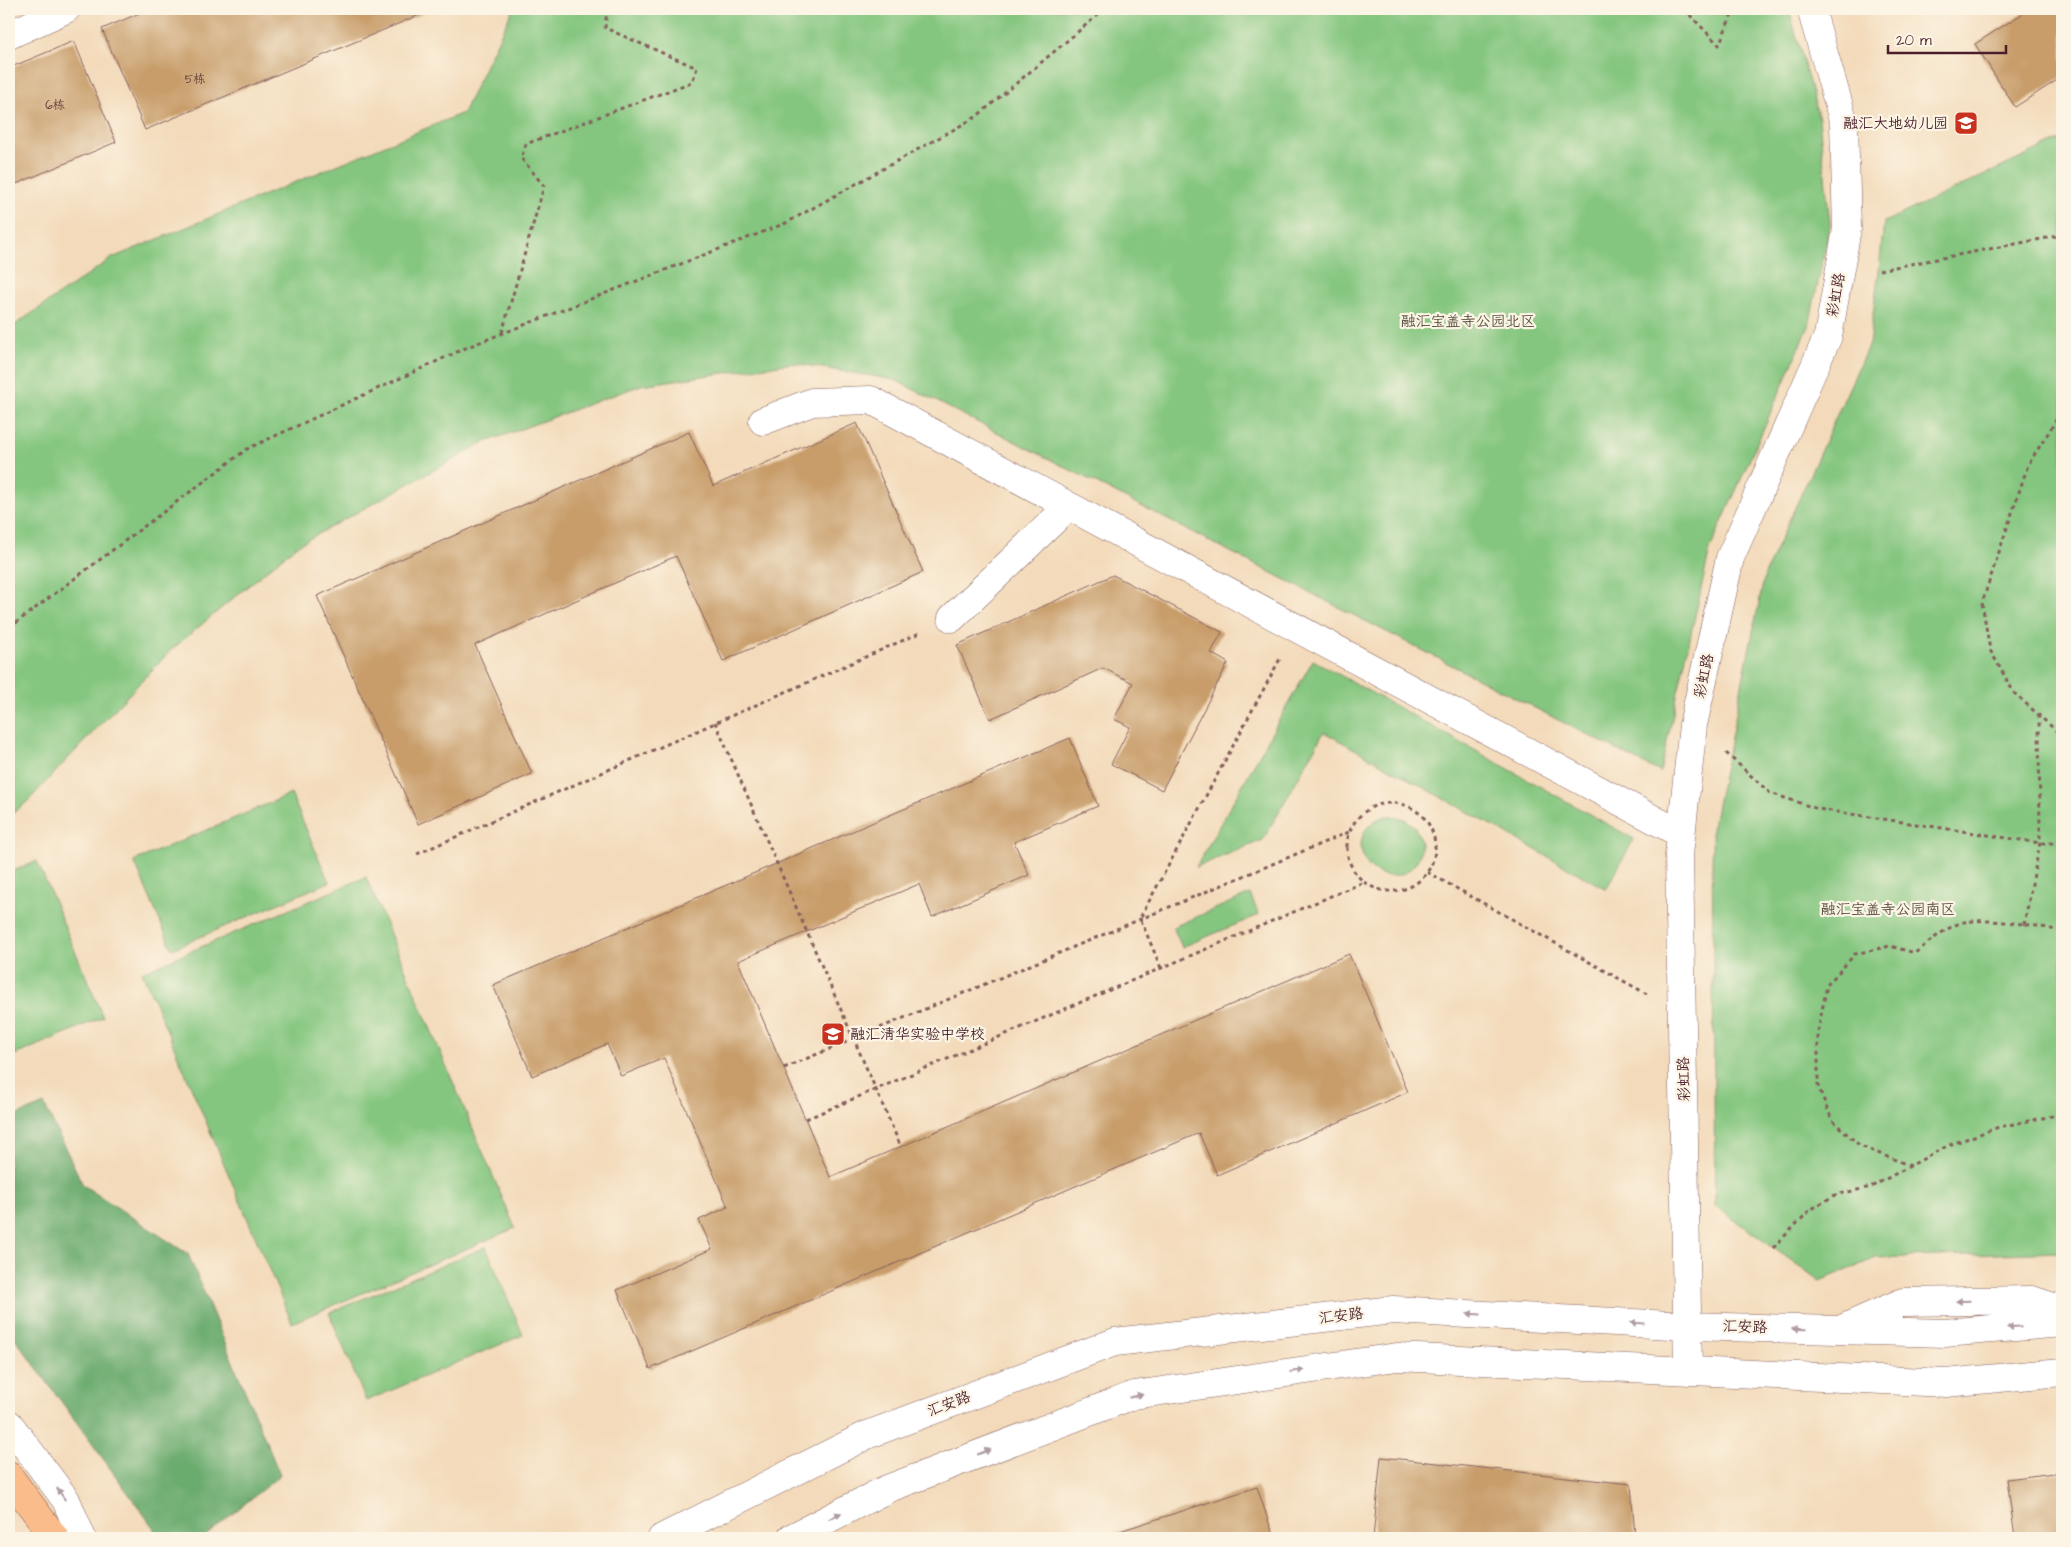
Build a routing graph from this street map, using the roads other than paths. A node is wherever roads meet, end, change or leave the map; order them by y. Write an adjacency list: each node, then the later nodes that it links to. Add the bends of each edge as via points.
1 (66, 9): 3 (street)
2 (1811, 9): 7 (street, 彩虹路, via 1844,123 1848,230 1828,336 1730,558 1694,725)
3 (9, 35)
4 (763, 421): 5 (street, via 812,402 871,400)
5 (1069, 506): 6 (street); 7 (street)
6 (952, 618)
7 (1681, 834): 10 (street, 彩虹路)
8 (2062, 1310): 11 (street, one-way to 11, via 2032,1300 1903,1302)
9 (2062, 1323): 11 (street, 汇安路, one-way to 11, via 1945,1333)
10 (1689, 1326): 11 (street, 汇安路, one-way to 10); 12 (street, 彩虹路); 18 (street, 汇安路, one-way to 18, via 1392,1310 1115,1342 867,1435)
11 (1840, 1330)
12 (1688, 1371): 13 (street, via 1946,1383); 19 (street, one-way to 12, via 887,1489 1134,1395 1397,1357)
13 (2062, 1372)
14 (9, 1424): 17 (street, one-way to 14, via 66,1500)
15 (9, 1476): 16 (main road)
16 (56, 1538)
17 (82, 1538)
18 (662, 1538)
19 (791, 1538)

